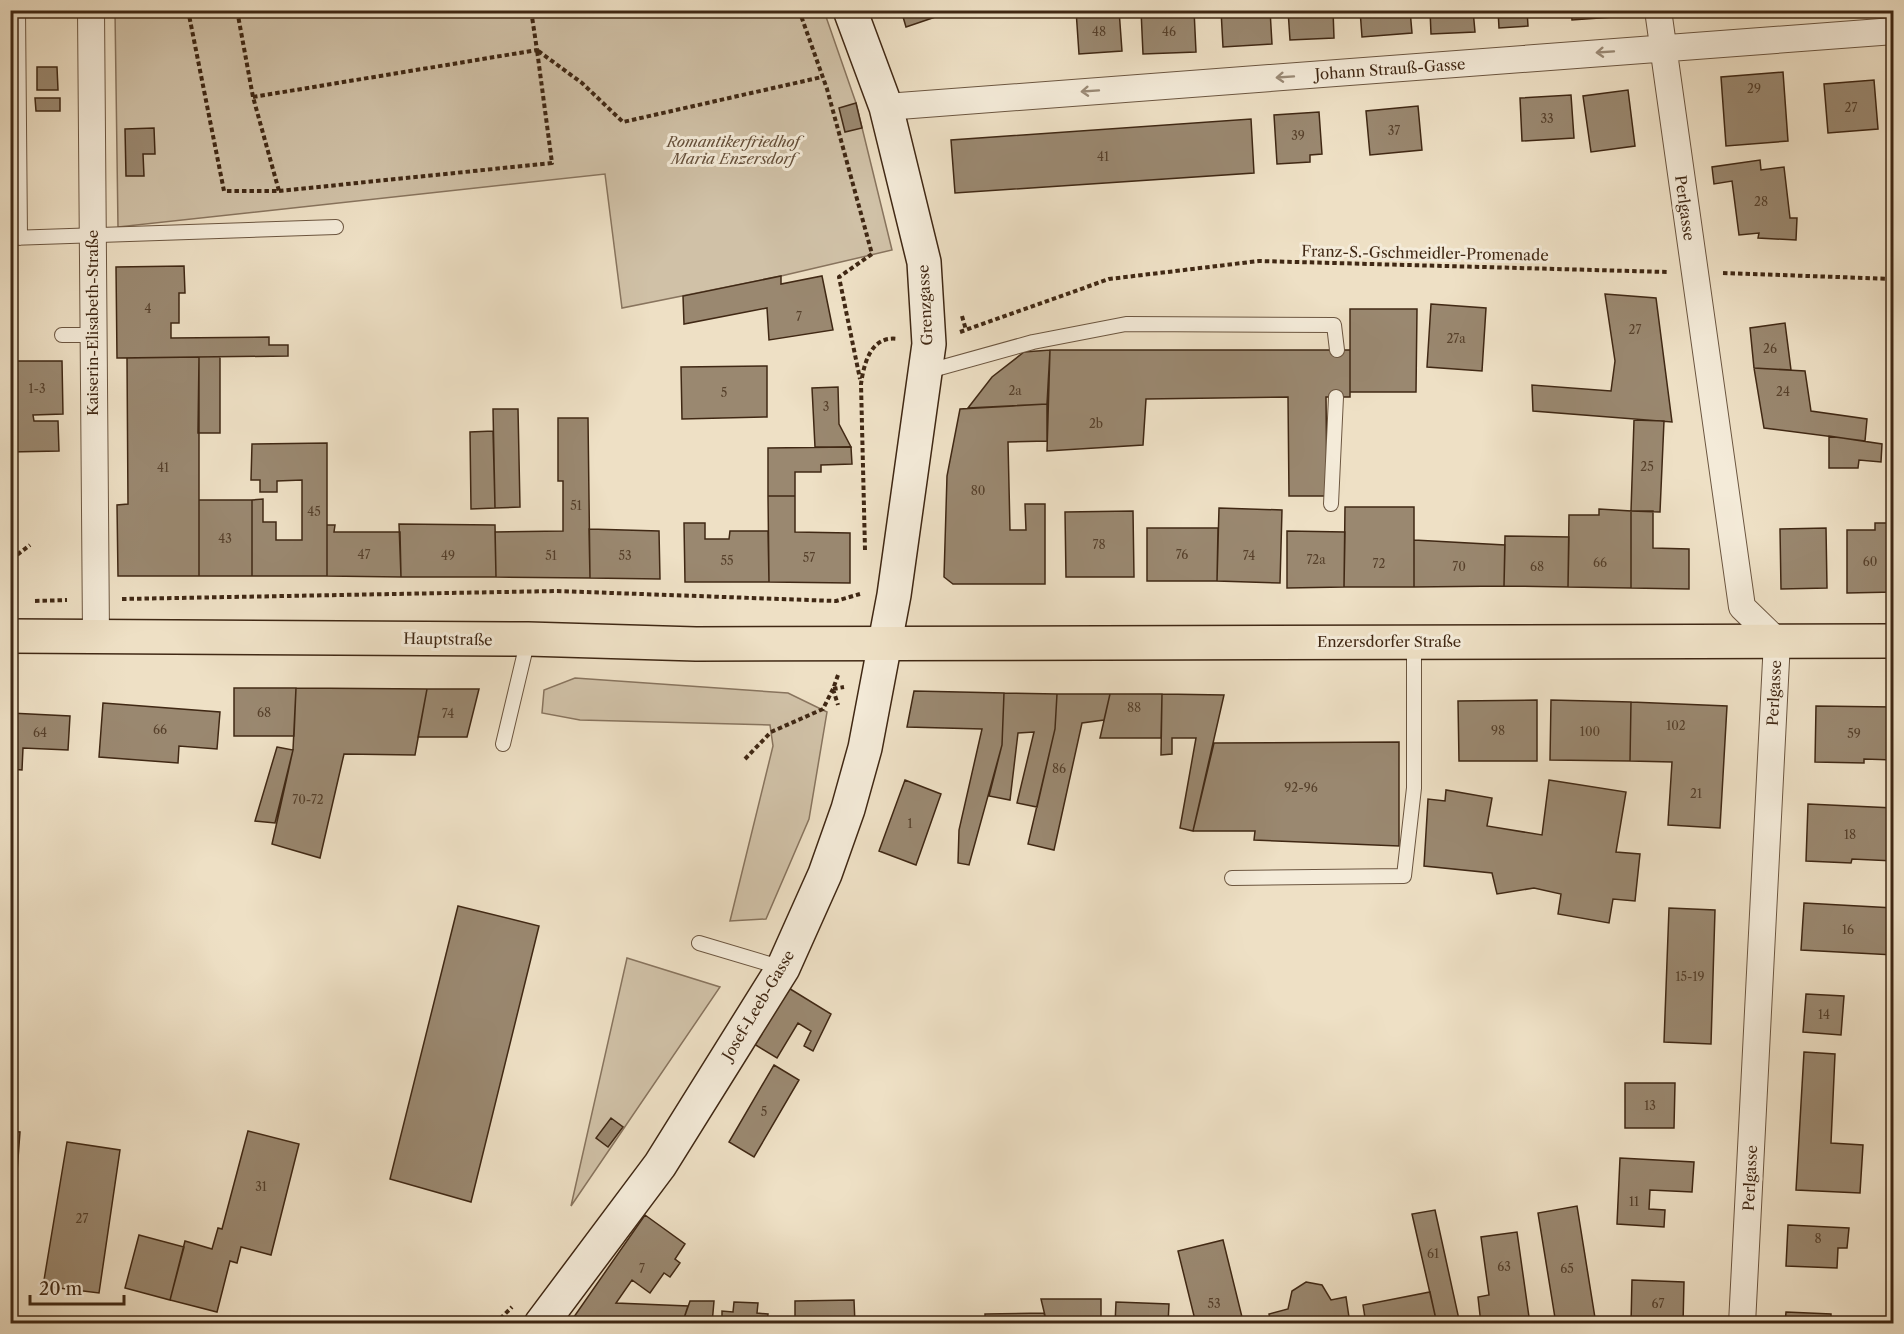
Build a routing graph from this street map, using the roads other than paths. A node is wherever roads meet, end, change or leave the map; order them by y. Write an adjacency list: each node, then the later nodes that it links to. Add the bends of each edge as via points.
1 (18, 10): 10 (lane)
2 (91, 10): 9 (street, Kaiserin-Elisabeth-Straße)
3 (850, 10): 7 (street, Grenzgasse)
4 (1658, 10): 6 (street, Perlgasse)
5 (1893, 31): 6 (street, Johann Strauß-Gasse)
6 (1663, 48): 7 (street, Johann Strauß-Gasse, one-way to 7); 21 (street, Perlgasse, via 1742,607)
7 (886, 107): 14 (street, Grenzgasse, via 924,262)
8 (336, 227): 9 (lane)
9 (91, 237): 10 (lane); 12 (street, Kaiserin-Elisabeth-Straße)
10 (15, 238)
11 (62, 335): 12 (lane)
12 (92, 335): 17 (street, Kaiserin-Elisabeth-Straße)
13 (1337, 350): 14 (lane, via 1334,325 1126,324)
14 (927, 358): 23 (street, Grenzgasse)
15 (1336, 397): 16 (lane)
16 (1331, 504)
17 (96, 635): 18 (main road, Hauptstraße); 19 (main road, Hauptstraße)
18 (10, 636)
19 (528, 639): 23 (main road, Hauptstraße, via 696,644); 24 (lane)
20 (1413, 641): 21 (main road, Enzersdorfer Straße); 23 (main road, Enzersdorfer Straße); 25 (lane, via 1414,788 1404,876)
21 (1777, 641): 22 (main road, Enzersdorfer Straße); 29 (street, Perlgasse)
22 (1893, 641)
23 (885, 643): 27 (street, Josef-Leeb-Gasse, via 848,809 825,874)
24 (503, 744)
25 (1232, 878)
26 (699, 943): 27 (lane)
27 (783, 968): 28 (street, Josef-Leeb-Gasse, via 660,1164)
28 (541, 1323)
29 (1742, 1323)

